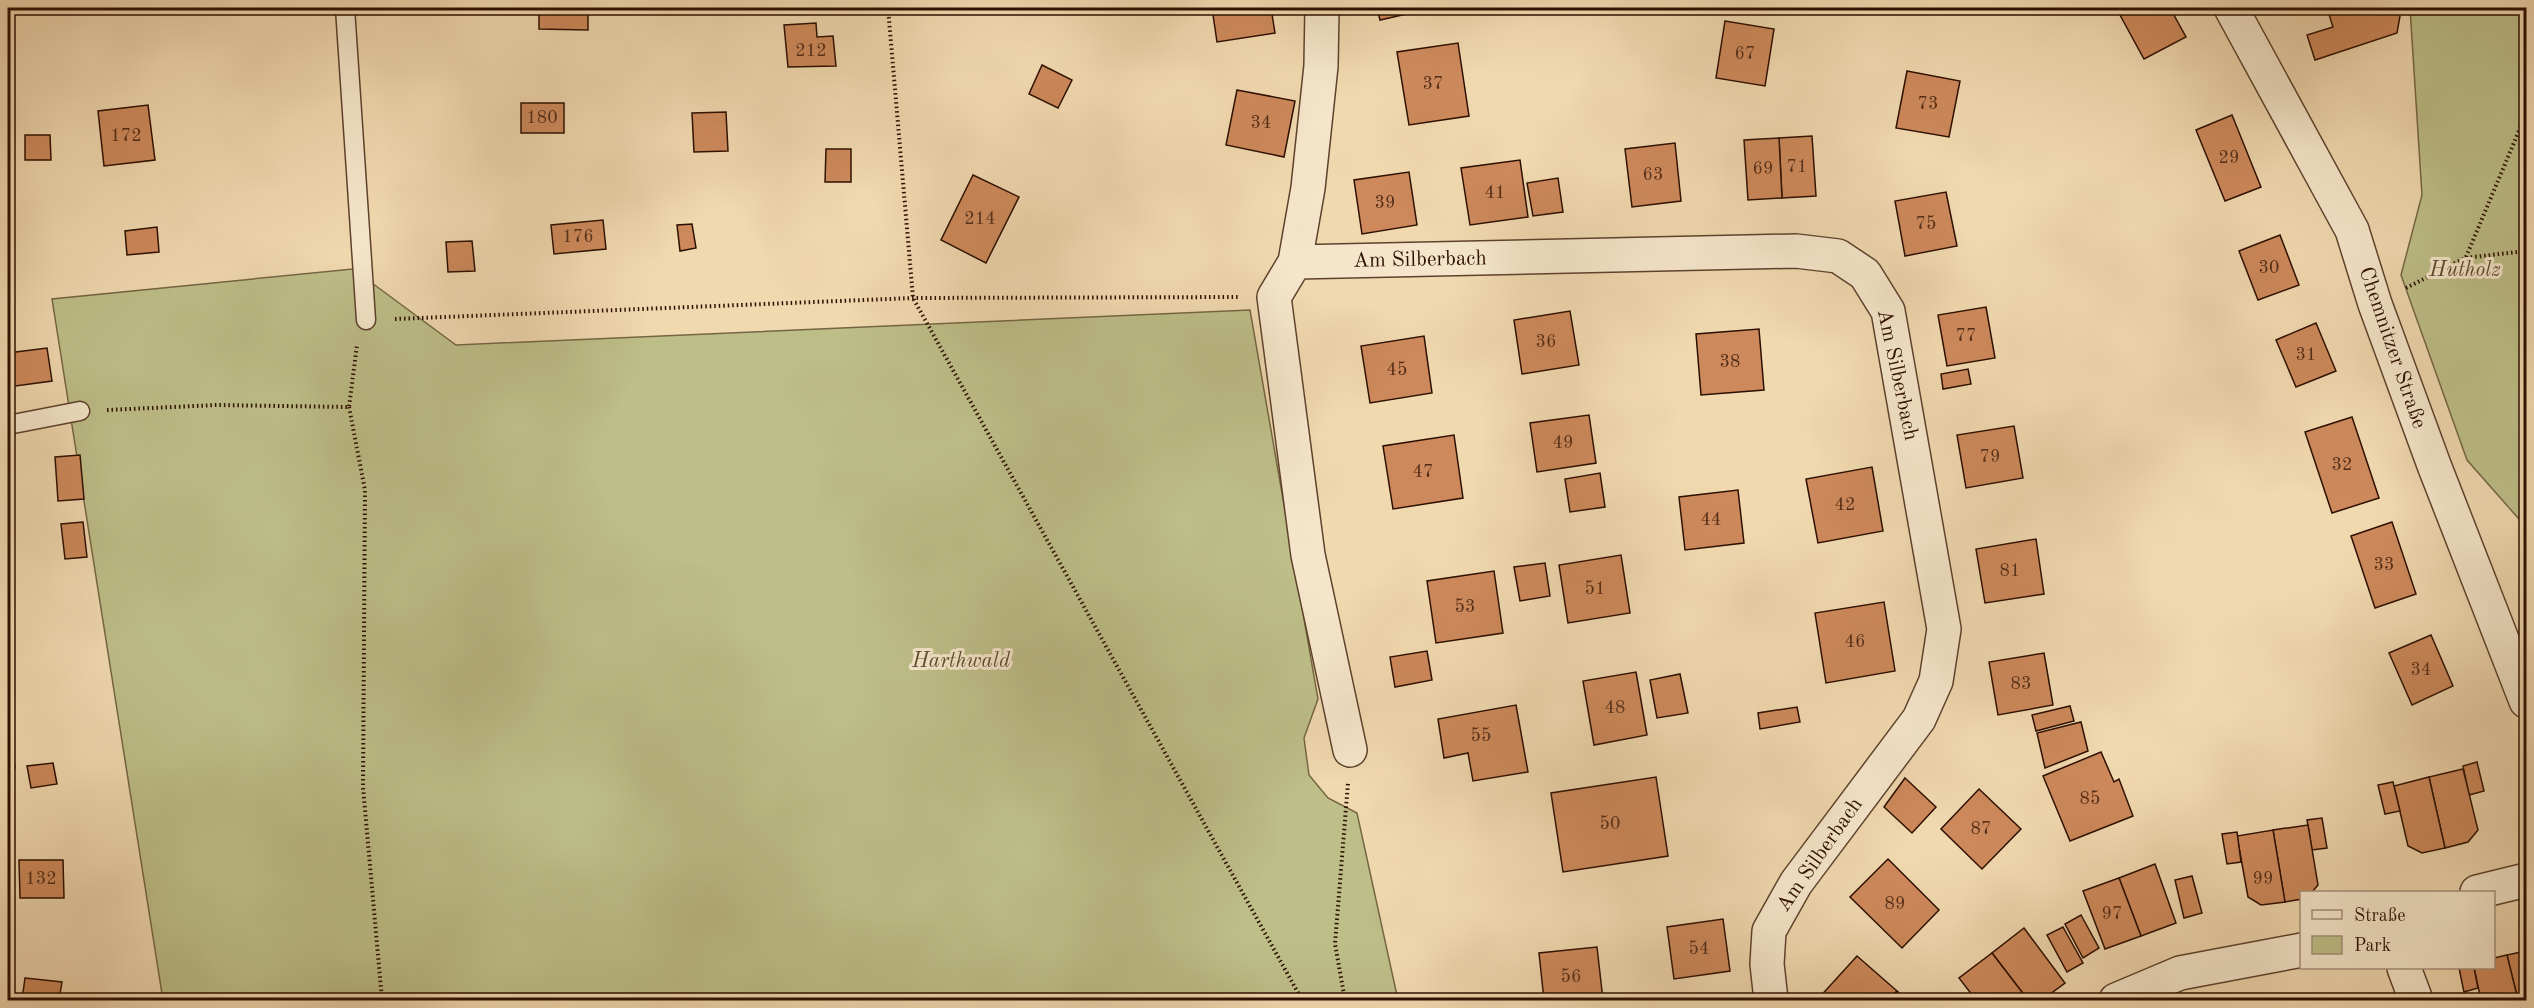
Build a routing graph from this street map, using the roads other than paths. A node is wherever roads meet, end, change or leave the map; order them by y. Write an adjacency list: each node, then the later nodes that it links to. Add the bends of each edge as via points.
1 (345, 8): 5 (lane)
2 (1322, 8): 4 (street, via 1320,77)
3 (2231, 8): 8 (street, Chemnitzer Straße, via 2352,230 2434,465)
4 (1295, 262): 9 (street, via 1274,297 1308,555); 14 (street, Am Silberbach, via 1796,251 1838,256 1865,274 1888,311 1944,629 1936,681 1919,719 1796,883 1769,931)
5 (366, 321)
6 (80, 411): 7 (lane)
7 (8, 425)
8 (2526, 701)
9 (1350, 750)
10 (2526, 880): 11 (street)
11 (2481, 891)
12 (2300, 950): 15 (street, via 2180,973)
13 (2404, 969): 16 (street)
14 (1771, 1000)
15 (2116, 1000)
16 (2416, 1000)

